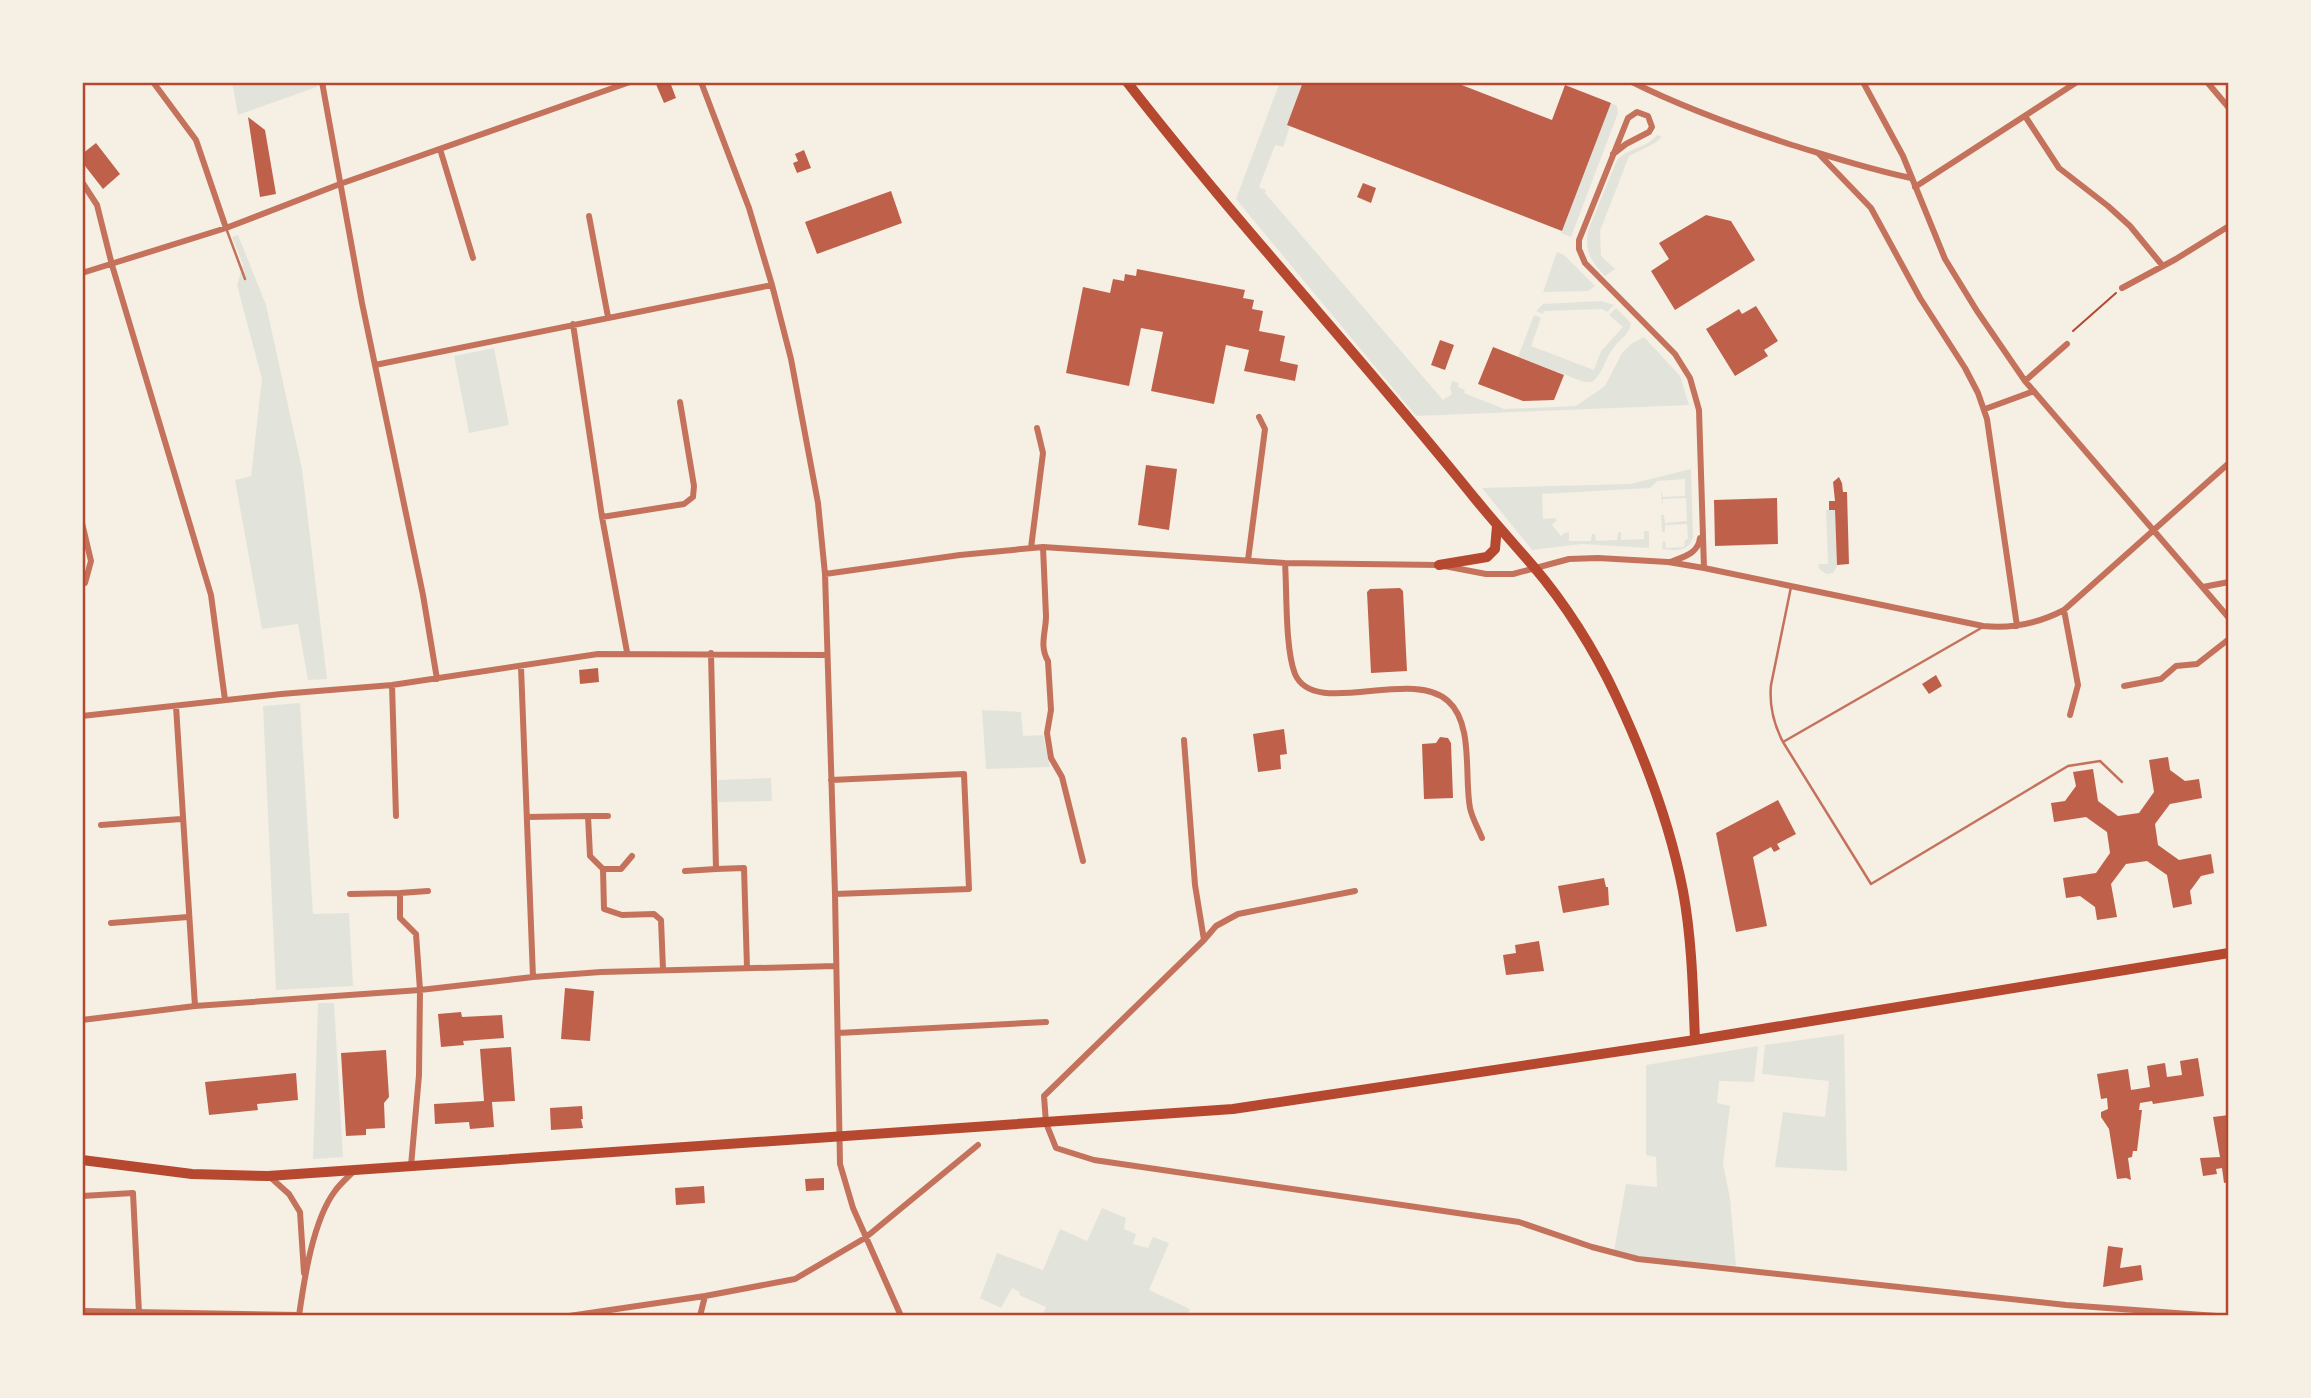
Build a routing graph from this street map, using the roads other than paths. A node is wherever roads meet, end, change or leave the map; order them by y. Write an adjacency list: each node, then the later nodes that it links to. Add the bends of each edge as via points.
1 (153, 82): 21 (street, via 196,140)
2 (322, 82): 17 (street)
3 (630, 82): 12 (street)
4 (701, 82): 27 (street)
5 (1127, 82): 42 (main road)
6 (1632, 82): 13 (street, via 1699,113)
7 (2077, 82): 11 (street)
8 (2207, 82): 10 (street)
9 (1865, 83): 15 (street)
10 (2229, 108)
11 (2025, 116): 18 (street); 24 (street, via 2059,168 2130,226)
12 (440, 149): 17 (street); 22 (street)
13 (1818, 153): 15 (street); 36 (street, via 1871,208)
14 (1613, 154): 14 (street, via 1649,132 1648,116 1637,112 1628,118); 43 (street, via 1579,248 1585,263 1675,354 1690,377 1699,410)
15 (1911, 178): 18 (street)
16 (82, 182): 23 (street, via 97,205)
17 (340, 184): 21 (street); 32 (street)
18 (1915, 187): 33 (street, via 1945,259)
19 (589, 216): 29 (street)
20 (2229, 226): 24 (street)
21 (226, 228): 23 (street); 26 (lane)
22 (474, 258)
23 (113, 265): 25 (street); 70 (street, via 211,595)
24 (2162, 265): 28 (street)
25 (82, 273)
26 (244, 278)
27 (772, 285): 29 (street); 53 (street, via 816,490)
28 (2122, 288)
29 (608, 317): 30 (street)
30 (573, 324): 32 (street); 40 (street)
31 (2067, 344): 33 (street)
32 (375, 365): 67 (street)
33 (2025, 381): 34 (street)
34 (2034, 390): 36 (street); 44 (street)
35 (680, 402): 40 (street, via 693,497 684,503)
36 (1985, 409): 61 (street)
37 (1259, 417): 47 (street, via 1265,429)
38 (1037, 428): 46 (street, via 1043,453)
39 (2229, 463): 44 (street)
40 (602, 517): 63 (street)
41 (82, 523): 55 (street, via 91,561)
42 (1497, 525): 50 (main road, via 1495,549 1487,557); 51 (main road)
43 (1702, 526): 48 (street, via 1695,550); 52 (street)
44 (2154, 528): 57 (street); 58 (street)
45 (1043, 547): 46 (street); 47 (street); 86 (street, via 1043,635 1051,710 1047,733)
46 (1031, 548): 53 (street)
47 (1248, 560): 49 (street)
48 (1668, 562): 51 (street, via 1569,559); 52 (street)
49 (1285, 563): 50 (street); 84 (street, via 1290,656 1300,683 1328,693 1418,688 1436,692 1450,702 1459,715 1470,811)
50 (1439, 565): 51 (street, via 1486,574)
51 (1535, 568): 108 (main road, via 1585,639 1616,696 1653,783 1683,892)
52 (1704, 568): 56 (street)
53 (825, 574): 65 (street)
54 (2229, 582): 57 (street)
55 (85, 583)
56 (1791, 587): 60 (street); 75 (lane, via 1769,701)
57 (2203, 587): 59 (street)
58 (2064, 610): 61 (street); 72 (street, via 2078,685)
59 (2229, 618)
60 (1983, 626): 61 (street); 75 (lane)
61 (2017, 626)
62 (2229, 639): 69 (street, via 2197,664 2176,666 2161,679)
63 (627, 652): 64 (street); 66 (street)
64 (711, 653): 65 (street); 88 (street)
65 (827, 654): 76 (street)
66 (521, 667): 67 (street); 81 (street)
67 (437, 679): 68 (street)
68 (392, 685): 70 (street); 78 (street)
69 (2124, 686)
70 (225, 700): 71 (street)
71 (176, 706): 73 (street); 82 (street)
72 (2070, 715)
73 (82, 716)
74 (1184, 740): 97 (street)
75 (1783, 742): 77 (lane, via 1871,884 2068,766 2100,761)
76 (831, 780): 94 (street); 94 (street, via 964,774 969,889)
77 (2122, 782)
78 (396, 816)
79 (588, 816): 80 (street); 81 (street); 87 (street, via 590,856)
80 (608, 816)
81 (527, 817): 102 (street)
82 (181, 819): 83 (street); 95 (street)
83 (101, 825)
84 (1482, 838)
85 (632, 856): 87 (street, via 621,869)
86 (1083, 861)
87 (603, 869): 101 (street, via 604,909 622,915 654,914 661,920)
88 (716, 869): 89 (street); 100 (street, via 744,868)
89 (685, 871)
90 (428, 891): 92 (street)
91 (1355, 891): 97 (street, via 1238,914 1216,926)
92 (400, 893): 93 (street); 103 (street, via 400,918 416,934)
93 (350, 894)
94 (835, 894): 99 (street)
95 (188, 917): 96 (street); 104 (street)
96 (111, 923)
97 (1204, 940): 109 (street, via 1044,1096)
98 (2229, 953): 108 (main road)
99 (836, 966): 100 (street); 107 (street)
100 (747, 968): 101 (street)
101 (663, 970): 102 (street)
102 (533, 977): 103 (street)
103 (420, 990): 104 (street); 113 (street)
104 (195, 1006): 105 (street)
105 (82, 1020)
106 (1046, 1022): 107 (street)
107 (838, 1033): 110 (street)
108 (1695, 1040): 109 (main road, via 1233,1110)
109 (1046, 1123): 110 (main road); 127 (street, via 1056,1148 1094,1160 1518,1222 1638,1259 2067,1306)
110 (837, 1138): 113 (main road); 117 (street, via 847,1192)
111 (978, 1145): 117 (street)
112 (82, 1160): 115 (main road, via 192,1174)
113 (411, 1166): 114 (main road)
114 (354, 1171): 115 (main road); 118 (street, via 324,1209)
115 (268, 1176): 118 (street, via 289,1194 300,1212)
116 (82, 1196): 121 (street, via 133,1193)
117 (865, 1238): 119 (street, via 795,1279); 126 (street)
118 (304, 1279): 123 (street)
119 (705, 1296): 122 (street); 125 (street)
120 (82, 1311): 121 (street)
121 (139, 1312): 123 (street)
122 (606, 1314): 124 (street)
123 (299, 1316)
124 (569, 1316)
125 (700, 1316)
126 (901, 1316)
127 (2217, 1316)

